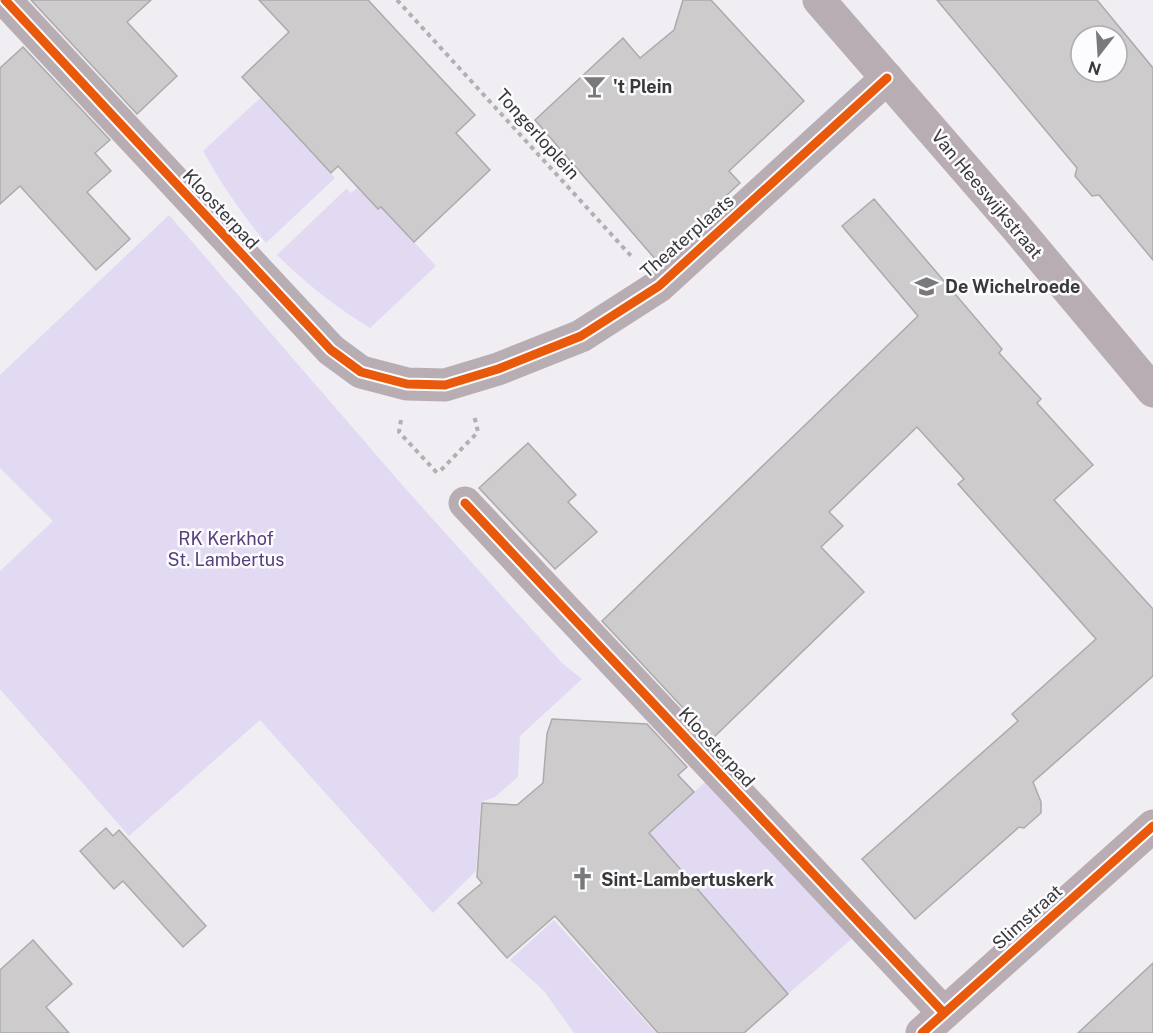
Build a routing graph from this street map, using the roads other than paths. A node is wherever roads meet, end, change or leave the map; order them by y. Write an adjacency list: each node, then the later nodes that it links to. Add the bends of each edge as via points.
1 (5, 0): 4 (street, Kloosterpad, via 331,350 361,372 407,384)
2 (819, 0): 3 (street, Van Heeswijkstraat)
3 (887, 78): 4 (street, Theaterplaats, via 659,286 581,336); 5 (street, Van Heeswijkstraat)
4 (455, 382)
5 (1153, 391)
6 (465, 503): 8 (street, Kloosterpad)
7 (1153, 826): 8 (street, Slimstraat)
8 (933, 1023)

